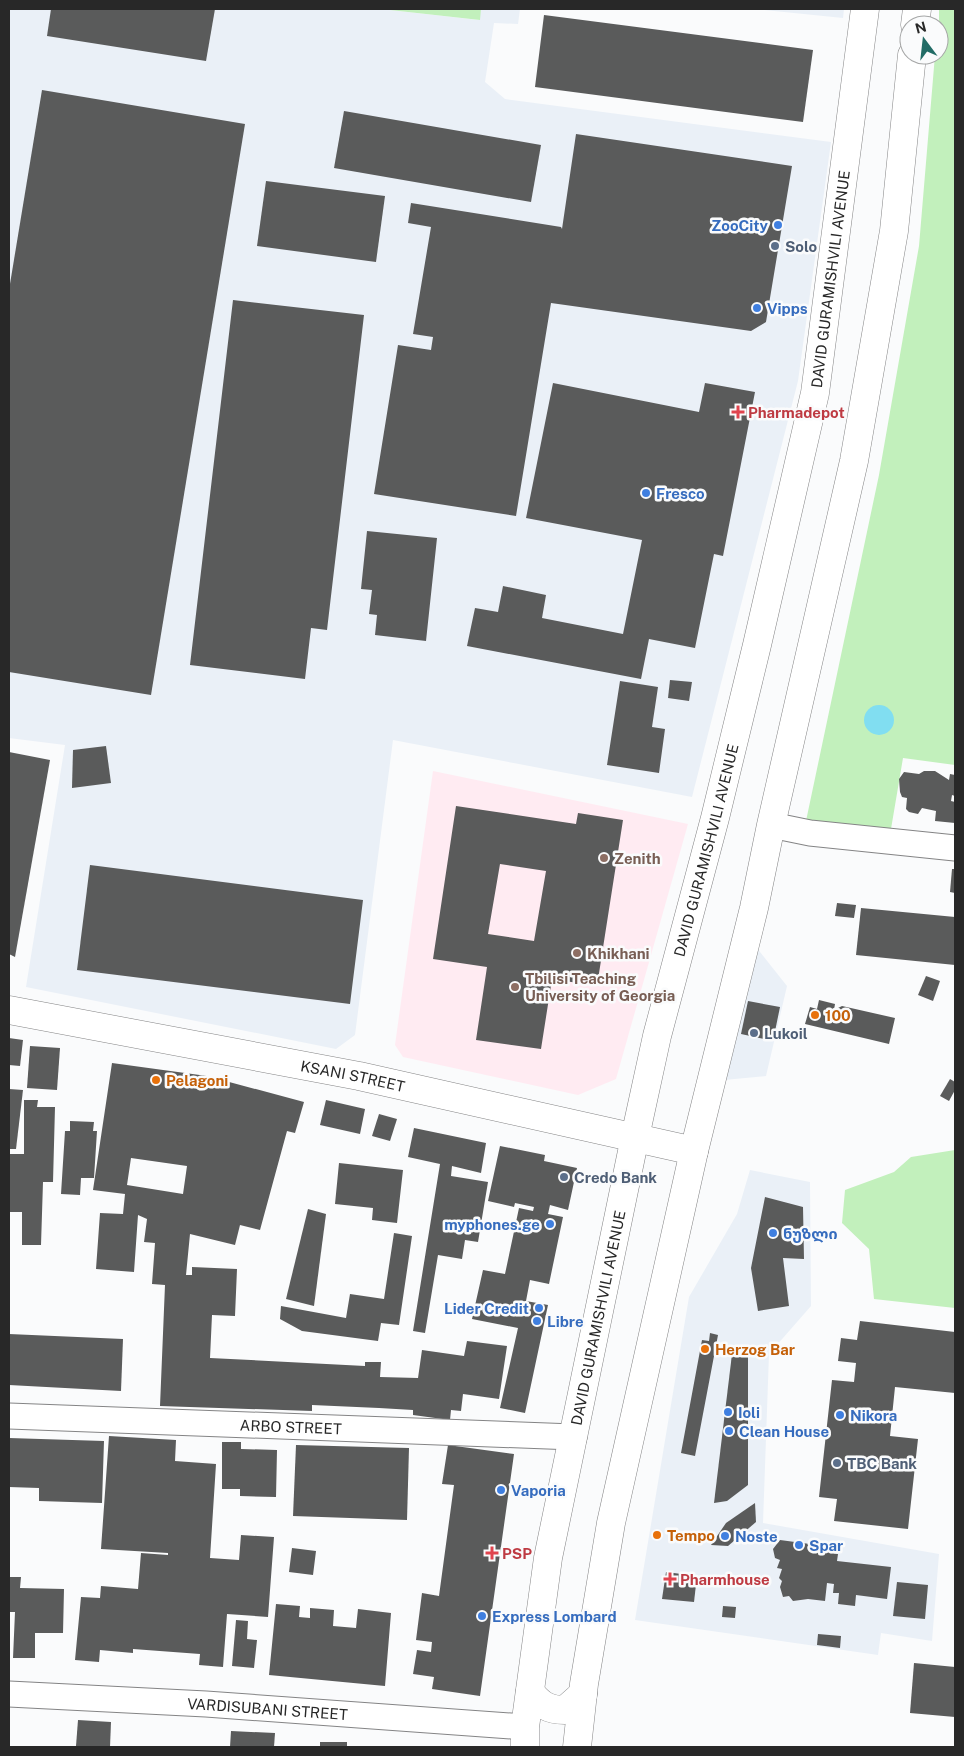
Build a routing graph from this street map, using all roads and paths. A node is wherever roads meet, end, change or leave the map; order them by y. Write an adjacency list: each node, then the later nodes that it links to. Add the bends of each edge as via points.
1 (865, 9): 6 (main road, DAVID GURAMISHVILI AVENUE, via 820,361 807,432 715,818 657,1036)
2 (911, 65): 3 (main road, via 894,230 856,452)
3 (770, 825): 4 (street, via 810,833); 7 (main road, via 754,908)
4 (955, 848)
5 (9, 1010): 6 (main road, KSANI STREET, via 359,1076)
6 (635, 1137): 7 (main road, KSANI STREET); 9 (main road, DAVID GURAMISHVILI AVENUE)
7 (694, 1151): 12 (main road, via 611,1523)
8 (9, 1416): 9 (street, ARBO STREET)
9 (574, 1437): 10 (main road, DAVID GURAMISHVILI AVENUE, via 548,1558)
10 (530, 1692): 12 (main road, via 540,1705 552,1710 565,1710); 13 (main road, DAVID GURAMISHVILI AVENUE)
11 (9, 1694): 13 (street, VARDISUBANI STREET, via 206,1704)
12 (583, 1694): 14 (main road)
13 (525, 1737)
14 (577, 1747)

